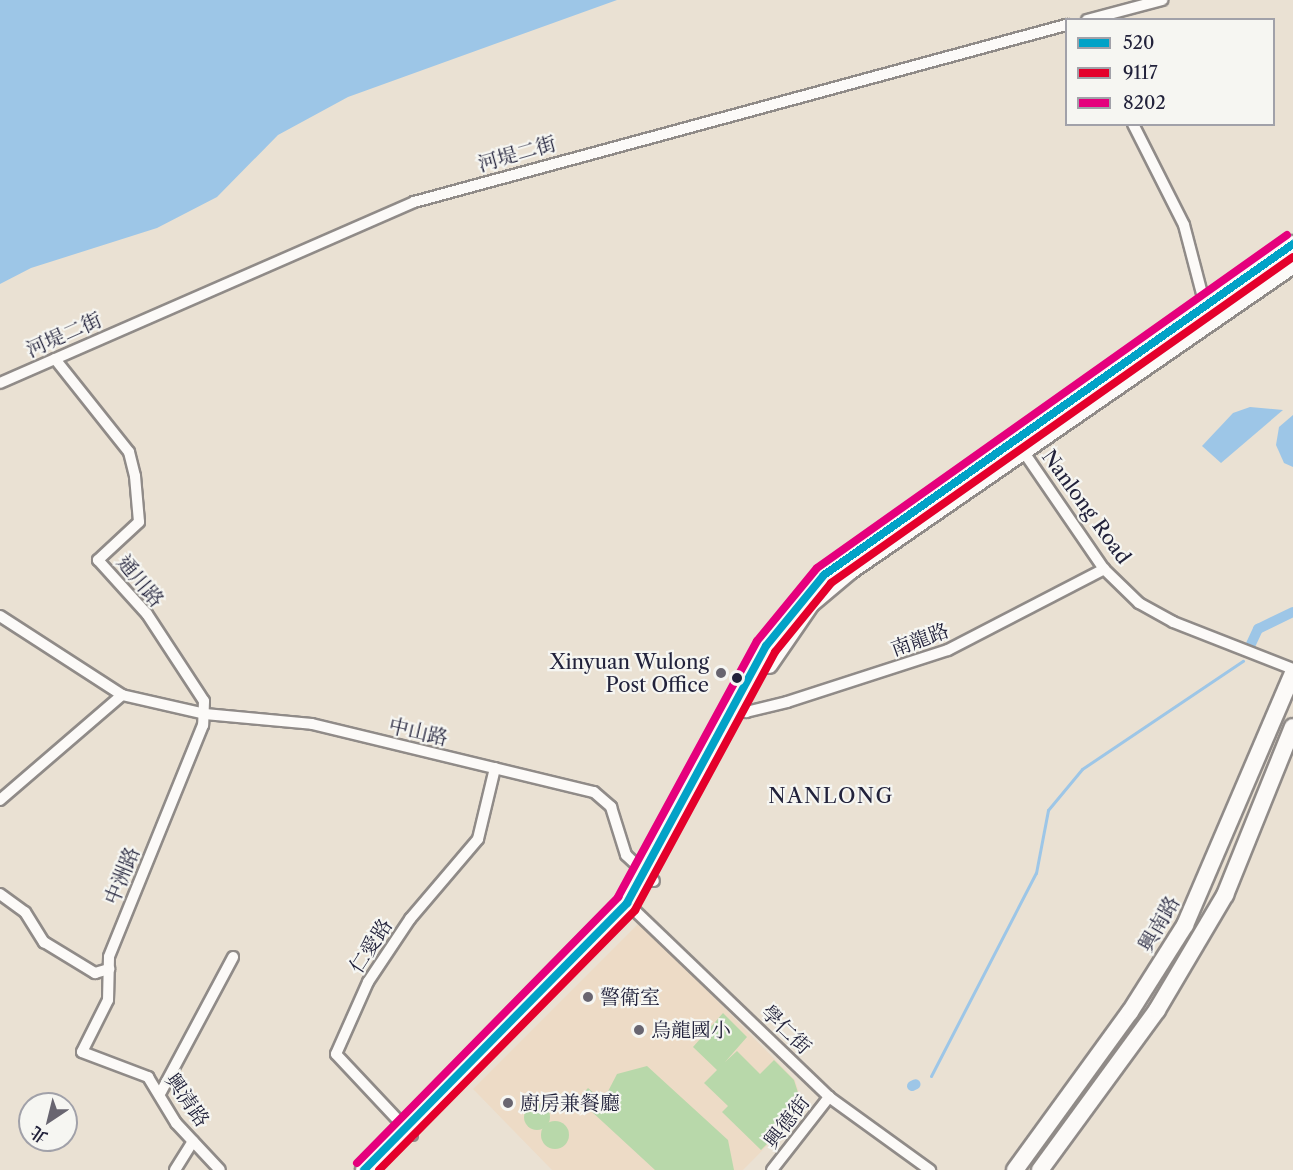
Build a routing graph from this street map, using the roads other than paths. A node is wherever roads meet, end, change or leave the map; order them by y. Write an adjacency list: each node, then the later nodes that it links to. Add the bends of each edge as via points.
1 (1162, 0): 2 (street)
2 (1094, 18)
3 (1065, 25): 8 (street, 河堤二街, via 414,202)
4 (1134, 126): 7 (street, via 1184,225)
5 (1293, 244): 7 (main road)
6 (1293, 264): 7 (main road)
7 (1208, 316): 10 (main road)
8 (55, 358): 9 (street, 河堤二街); 16 (street, 通川路, via 129,452 135,476 139,522 98,560 147,614 204,701)
9 (0, 383)
10 (1019, 445): 11 (street, Nanlong Road); 15 (main road, via 824,574 766,646)
11 (1104, 569): 13 (street, Nanlong Road, via 1139,603 1173,622); 15 (street, 南龍路, via 948,650)
12 (0, 616): 14 (street, 中山路)
13 (1293, 671): 36 (main road, 興南路, via 1185,925 1130,1012)
14 (122, 695): 16 (street, 中山路); 19 (street)
15 (741, 709): 20 (main road)
16 (205, 714): 18 (street, 中山路, via 312,724); 24 (street, 中洲路)
17 (1293, 727): 37 (main road, via 1220,904 1157,1010)
18 (495, 768): 20 (street, 中山路, via 594,792 611,807 626,855); 28 (street, 仁愛路, via 478,839 410,919 368,981 336,1054)
19 (0, 800)
20 (650, 879): 22 (main road)
21 (0, 894): 24 (street, via 25,912 44,942 95,973)
22 (632, 907): 27 (street, 學仁街); 28 (main road)
23 (233, 957): 26 (street)
24 (109, 969): 25 (street, 中洲路, via 108,1000)
25 (82, 1052): 26 (street, 興清路, via 148,1077)
26 (161, 1092): 29 (street, 興清路, via 176,1123)
27 (829, 1097): 34 (street, 興德街); 35 (street, 學仁街)
28 (409, 1132): 32 (main road); 33 (main road)
29 (193, 1141): 30 (street); 31 (street, 興清路)
30 (175, 1170)
31 (220, 1170)
32 (364, 1170)
33 (377, 1170)
34 (772, 1170)
35 (930, 1170)
36 (1015, 1170)
37 (1040, 1170)

